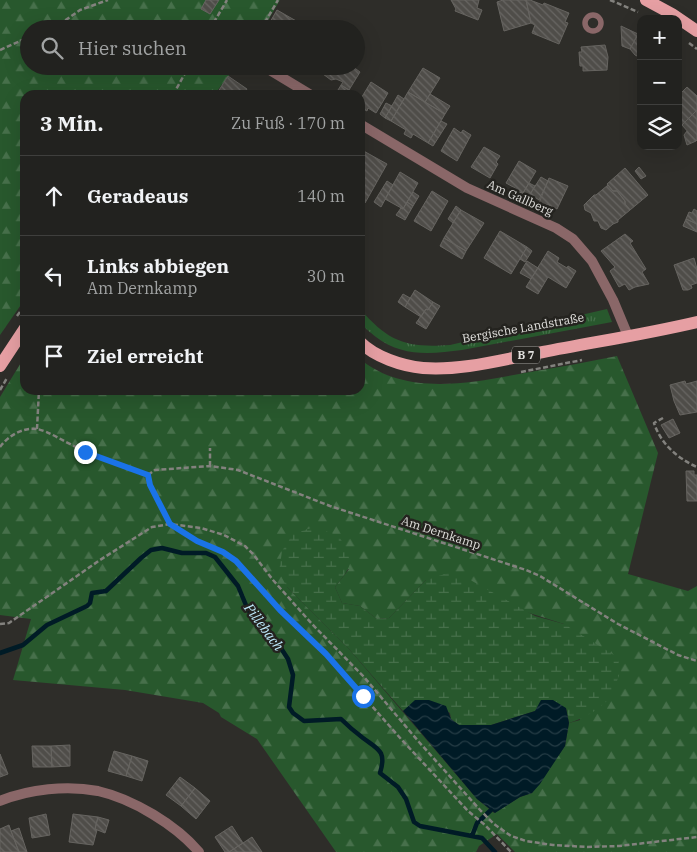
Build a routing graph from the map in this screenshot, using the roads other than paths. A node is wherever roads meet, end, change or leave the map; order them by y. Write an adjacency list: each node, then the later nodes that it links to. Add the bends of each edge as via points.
1 (646, 0): 2 (main road)
2 (697, 31)
3 (279, 75): 4 (street)
4 (304, 90)
5 (365, 127): 8 (street, Am Gallberg, via 467,188 556,228 573,239 592,261)
6 (697, 322): 8 (main road, B 7)
7 (20, 336): 10 (main road)
8 (628, 336): 9 (main road, B 7, via 487,363 440,368 403,364)
9 (365, 346)
10 (0, 366)
11 (0, 801): 12 (street, via 51,790 76,788 99,791 159,819)
12 (198, 852)

